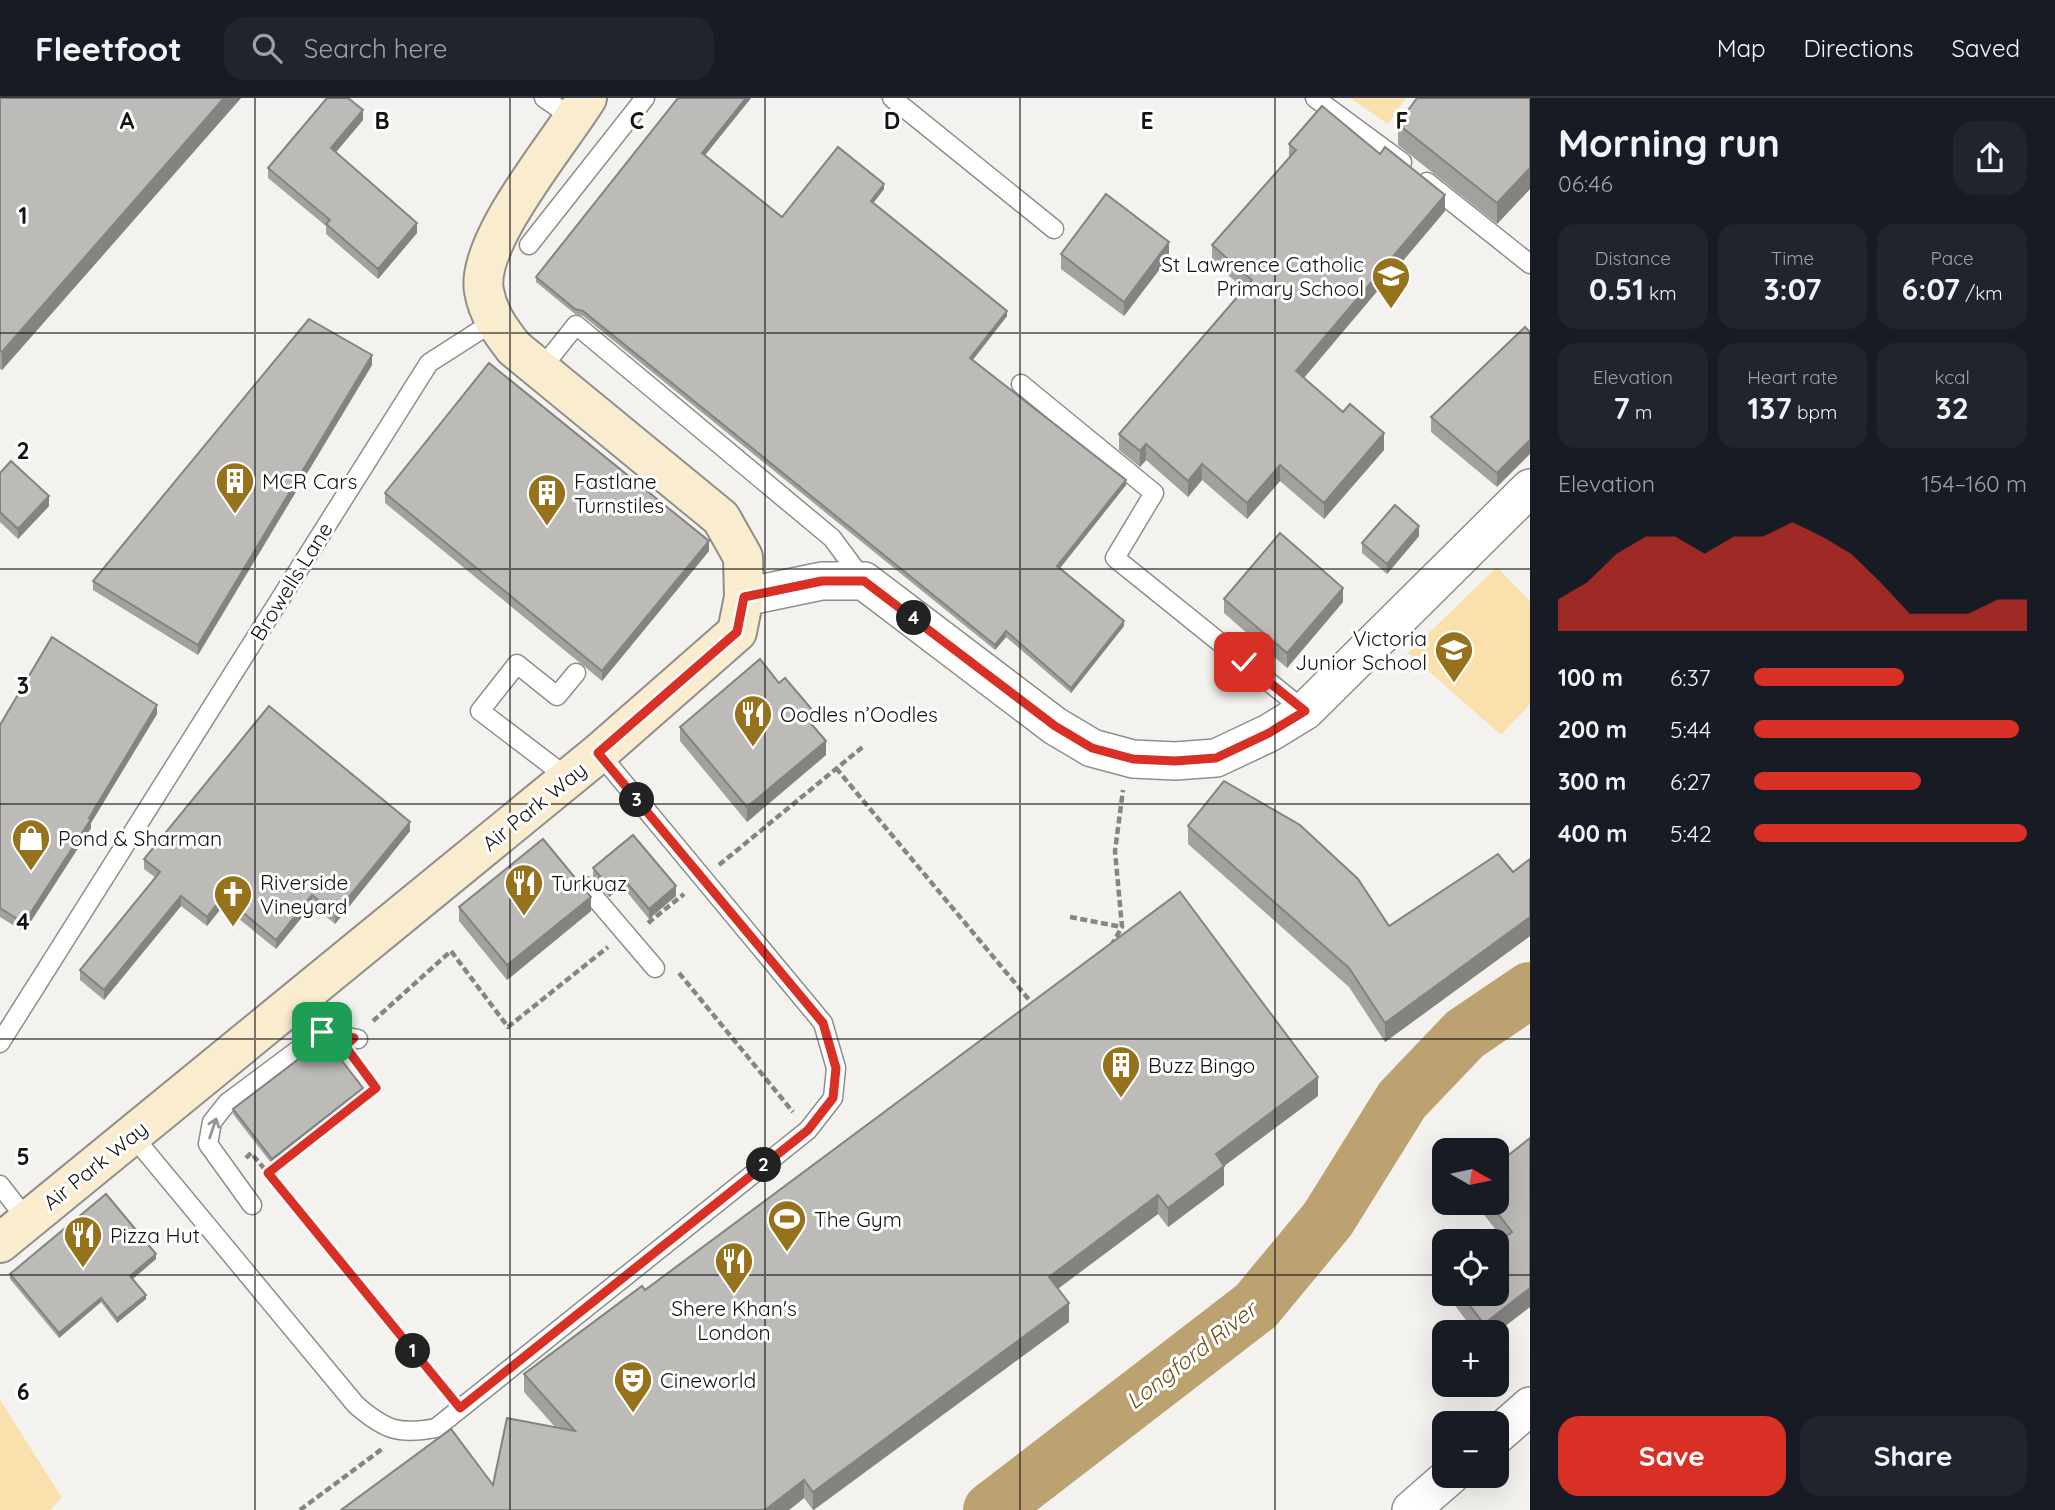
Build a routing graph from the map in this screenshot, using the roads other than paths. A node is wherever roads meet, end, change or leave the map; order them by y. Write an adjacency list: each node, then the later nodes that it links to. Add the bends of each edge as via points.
1 (645, 98): 6 (lane)
2 (892, 98): 5 (lane)
3 (1315, 98): 7 (lane)
4 (568, 105): 8 (street, via 486,260 484,290)
5 (1054, 229)
6 (529, 245)
7 (1530, 264)
8 (493, 321): 9 (street, Air Park Way, via 514,348); 21 (lane, Browells Lane, via 429,363)
9 (541, 369): 12 (lane, via 576,325 832,538); 13 (street, Air Park Way, via 721,518 743,557)
10 (1021, 384): 15 (lane, via 1154,493 1115,558)
11 (1530, 488): 15 (street)
12 (864, 581): 13 (street, via 822,581); 15 (street, via 1055,726 1092,748 1133,759 1216,758 1269,733)
13 (744, 597): 16 (street, Air Park Way, via 737,632)
14 (576, 673): 17 (lane, via 557,696 517,664 480,711)
15 (1311, 705)
16 (598, 753): 17 (street, Air Park Way); 22 (lane, via 823,1023 836,1068 833,1098 808,1130 436,1428 408,1433 380,1425 356,1405)
17 (568, 778): 22 (street, Air Park Way)
18 (585, 886): 19 (lane)
19 (655, 968)
20 (356, 1039): 24 (lane, one-way to 20, via 208,1144 212,1122 227,1103 322,1032)
21 (0, 1043)
22 (132, 1135): 25 (street, Air Park Way)
23 (0, 1185): 25 (lane)
24 (252, 1205)
25 (13, 1231)
26 (1530, 1406): 27 (street)
27 (1509, 1425)
28 (1436, 1488): 29 (street)
29 (1411, 1510)

